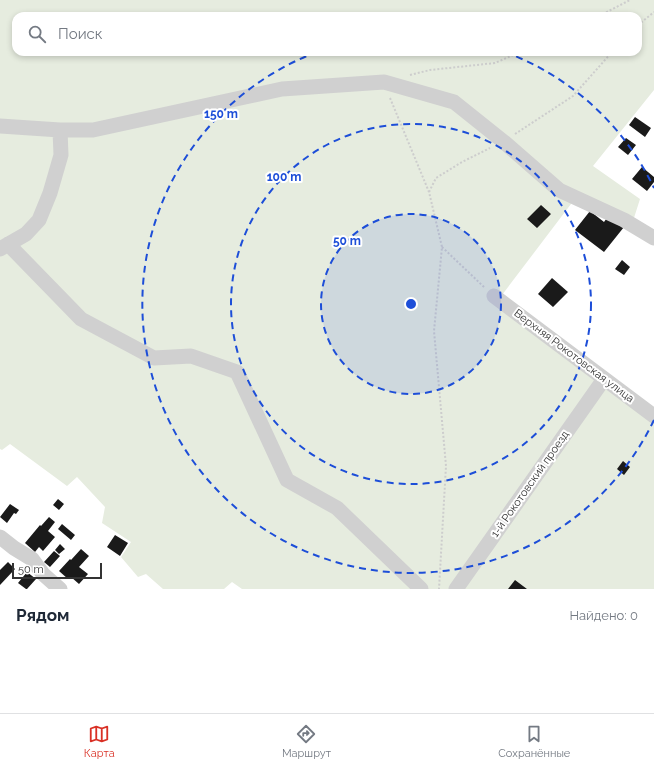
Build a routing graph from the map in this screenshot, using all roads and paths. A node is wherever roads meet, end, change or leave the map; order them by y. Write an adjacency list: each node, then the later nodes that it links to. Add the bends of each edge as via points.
1 (630, 0): 2 (path)
2 (607, 12)
3 (654, 12): 4 (path)
4 (642, 22)
5 (511, 56): 7 (path, via 495,63 430,70)
6 (609, 56): 11 (path, via 574,96)
7 (407, 76)
8 (384, 82): 10 (street, via 282,89 93,130); 11 (street, via 454,102); 12 (path)
9 (0, 126): 10 (street)
10 (60, 130): 14 (street, via 61,155 39,220 26,234)
11 (504, 142): 12 (path, via 436,178); 13 (street, via 559,190 624,220)
12 (429, 192): 15 (path)
13 (654, 238)
14 (4, 247): 21 (street, via 81,319 154,358 191,356 237,372 287,480 337,508)
15 (442, 247): 16 (path); 22 (path, via 434,331 446,466)
16 (494, 296): 17 (street, Верхняя Рокотовская улица)
17 (604, 378): 18 (street, Верхняя Рокотовская улица); 23 (street, 1-й Рокотовский проезд)
18 (654, 416)
19 (0, 537): 20 (street, via 32,559 43,574)
20 (60, 589)
21 (421, 589)
22 (439, 589)
23 (456, 589)

